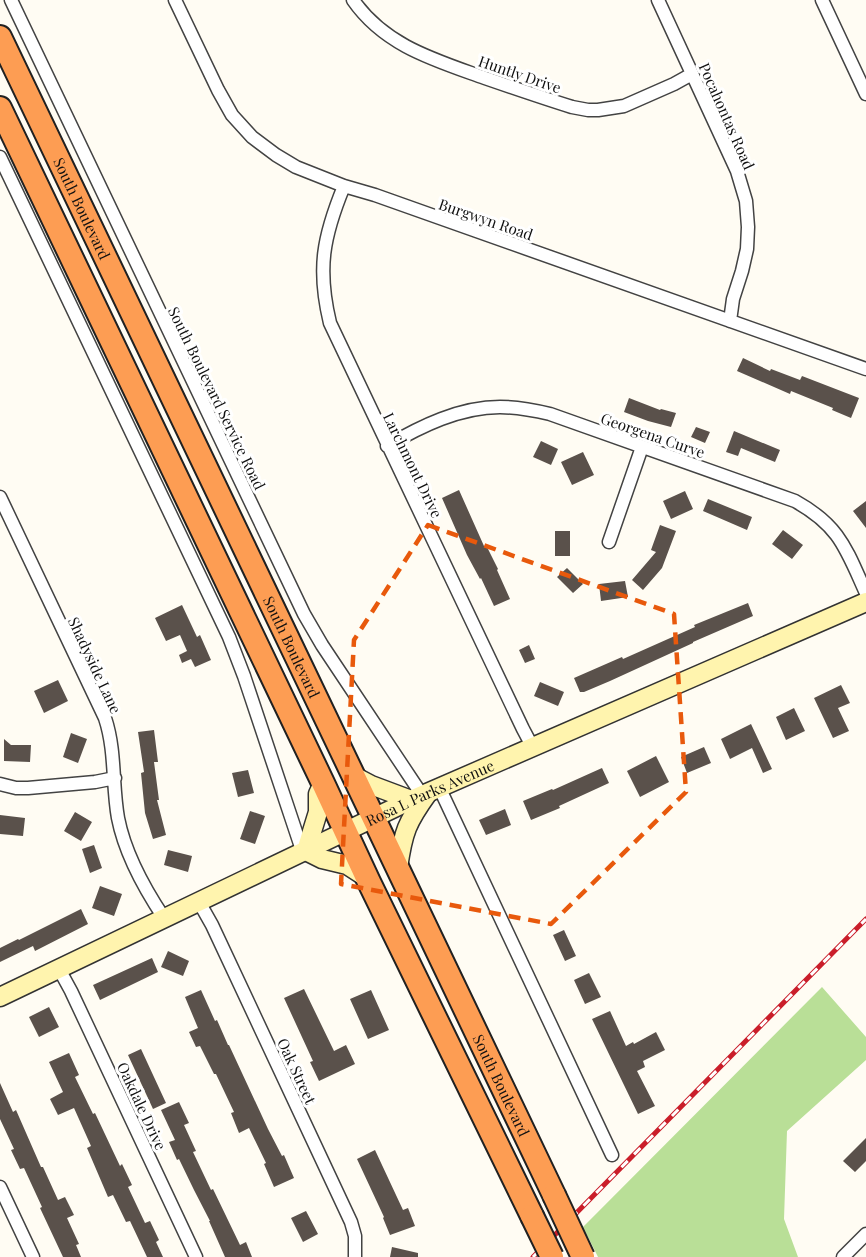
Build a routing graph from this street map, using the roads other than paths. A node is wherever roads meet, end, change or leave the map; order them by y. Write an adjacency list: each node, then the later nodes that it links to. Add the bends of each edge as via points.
1 (10, 0): 25 (street, South Boulevard Service Road, via 304,614)
2 (175, 0): 11 (street, Burgwyn Road, via 218,90 241,126 276,156)
3 (353, 0): 7 (street, Huntly Drive, via 382,31 409,49 572,107 598,110 624,106)
4 (657, 0): 7 (street, Pocahontas Road)
5 (822, 0): 8 (street)
6 (0, 37): 21 (highway, South Boulevard)
7 (692, 74): 12 (street, Pocahontas Road, via 737,171 746,201 747,249)
8 (866, 94)
9 (0, 108): 23 (highway, South Boulevard)
10 (0, 157): 28 (street, via 229,637)
11 (344, 186): 12 (street, Burgwyn Road); 14 (street, Larchmont Drive, via 325,243 324,300 334,334)
12 (730, 321): 13 (street, Burgwyn Road)
13 (866, 369)
14 (387, 446): 15 (street, Georgena Curve, via 453,415 501,407 550,414); 20 (street, Larchmont Drive)
15 (642, 447): 17 (street); 18 (street, Georgena Curve, via 812,510 839,538)
16 (0, 497): 22 (street, Shadyside Lane, via 105,718)
17 (609, 542)
18 (866, 593)
19 (866, 602): 20 (street, Rosa L Parks Avenue)
20 (532, 746): 25 (street, Rosa L Parks Avenue)
21 (354, 776): 25 (street, via 371,785); 26 (highway, South Boulevard)
22 (115, 778): 24 (street, via 28,788); 32 (street, Shadyside Lane, via 118,819 125,842)
23 (323, 783): 27 (highway, South Boulevard); 28 (street)
24 (0, 784)
25 (425, 794): 26 (street, Rosa L Parks Avenue); 29 (street, via 407,825); 35 (street)
26 (374, 818): 27 (street, Rosa L Parks Avenue); 29 (highway, South Boulevard)
27 (345, 832): 28 (street, Rosa L Parks Avenue); 30 (highway, South Boulevard)
28 (304, 852): 30 (street, via 346,865); 31 (street, Rosa L Parks Avenue)
29 (398, 867): 42 (highway, South Boulevard, bridge)
30 (367, 878): 41 (highway, South Boulevard, bridge)
31 (199, 902): 32 (street, Rosa L Parks Avenue); 40 (street, Oak Street, via 351,1222)
32 (164, 918): 33 (street, Rosa L Parks Avenue)
33 (59, 969): 34 (street, Rosa L Parks Avenue); 39 (street, Oakdale Drive)
34 (0, 998)
35 (612, 1155)
36 (0, 1187): 38 (street)
37 (866, 1234): 43 (street)
38 (33, 1257)
39 (196, 1257)
40 (355, 1257)
41 (552, 1257)
42 (583, 1257)
43 (843, 1257)

